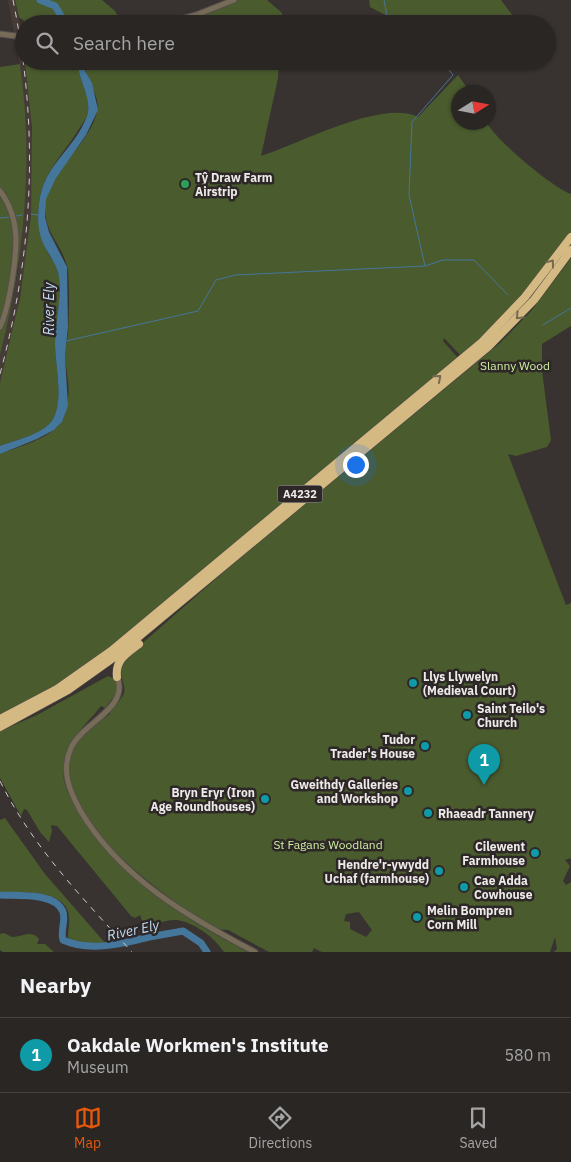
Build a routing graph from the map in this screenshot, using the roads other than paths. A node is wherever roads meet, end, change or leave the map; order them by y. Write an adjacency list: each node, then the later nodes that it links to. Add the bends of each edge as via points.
1 (234, 0): 2 (street)
2 (196, 15)
3 (0, 34): 4 (street)
4 (15, 36)
5 (0, 192): 8 (street, via 8,202 17,238 9,297)
6 (571, 237): 11 (highway, A4232, one-way to 6, via 57,689 111,651 474,348 525,298)
7 (571, 250): 9 (highway, A4232, one-way to 9, via 534,300 488,347)
8 (0, 327)
9 (226, 565): 10 (highway, via 121,659 116,667); 12 (highway, A4232, via 98,670)
10 (118, 677): 12 (highway, via 104,671 58,700); 14 (street, via 119,698 80,734 70,751 66,776 74,799 102,842 144,883 196,919)
11 (0, 719)
12 (17, 719): 13 (highway, A4232)
13 (0, 727)
14 (255, 952)

